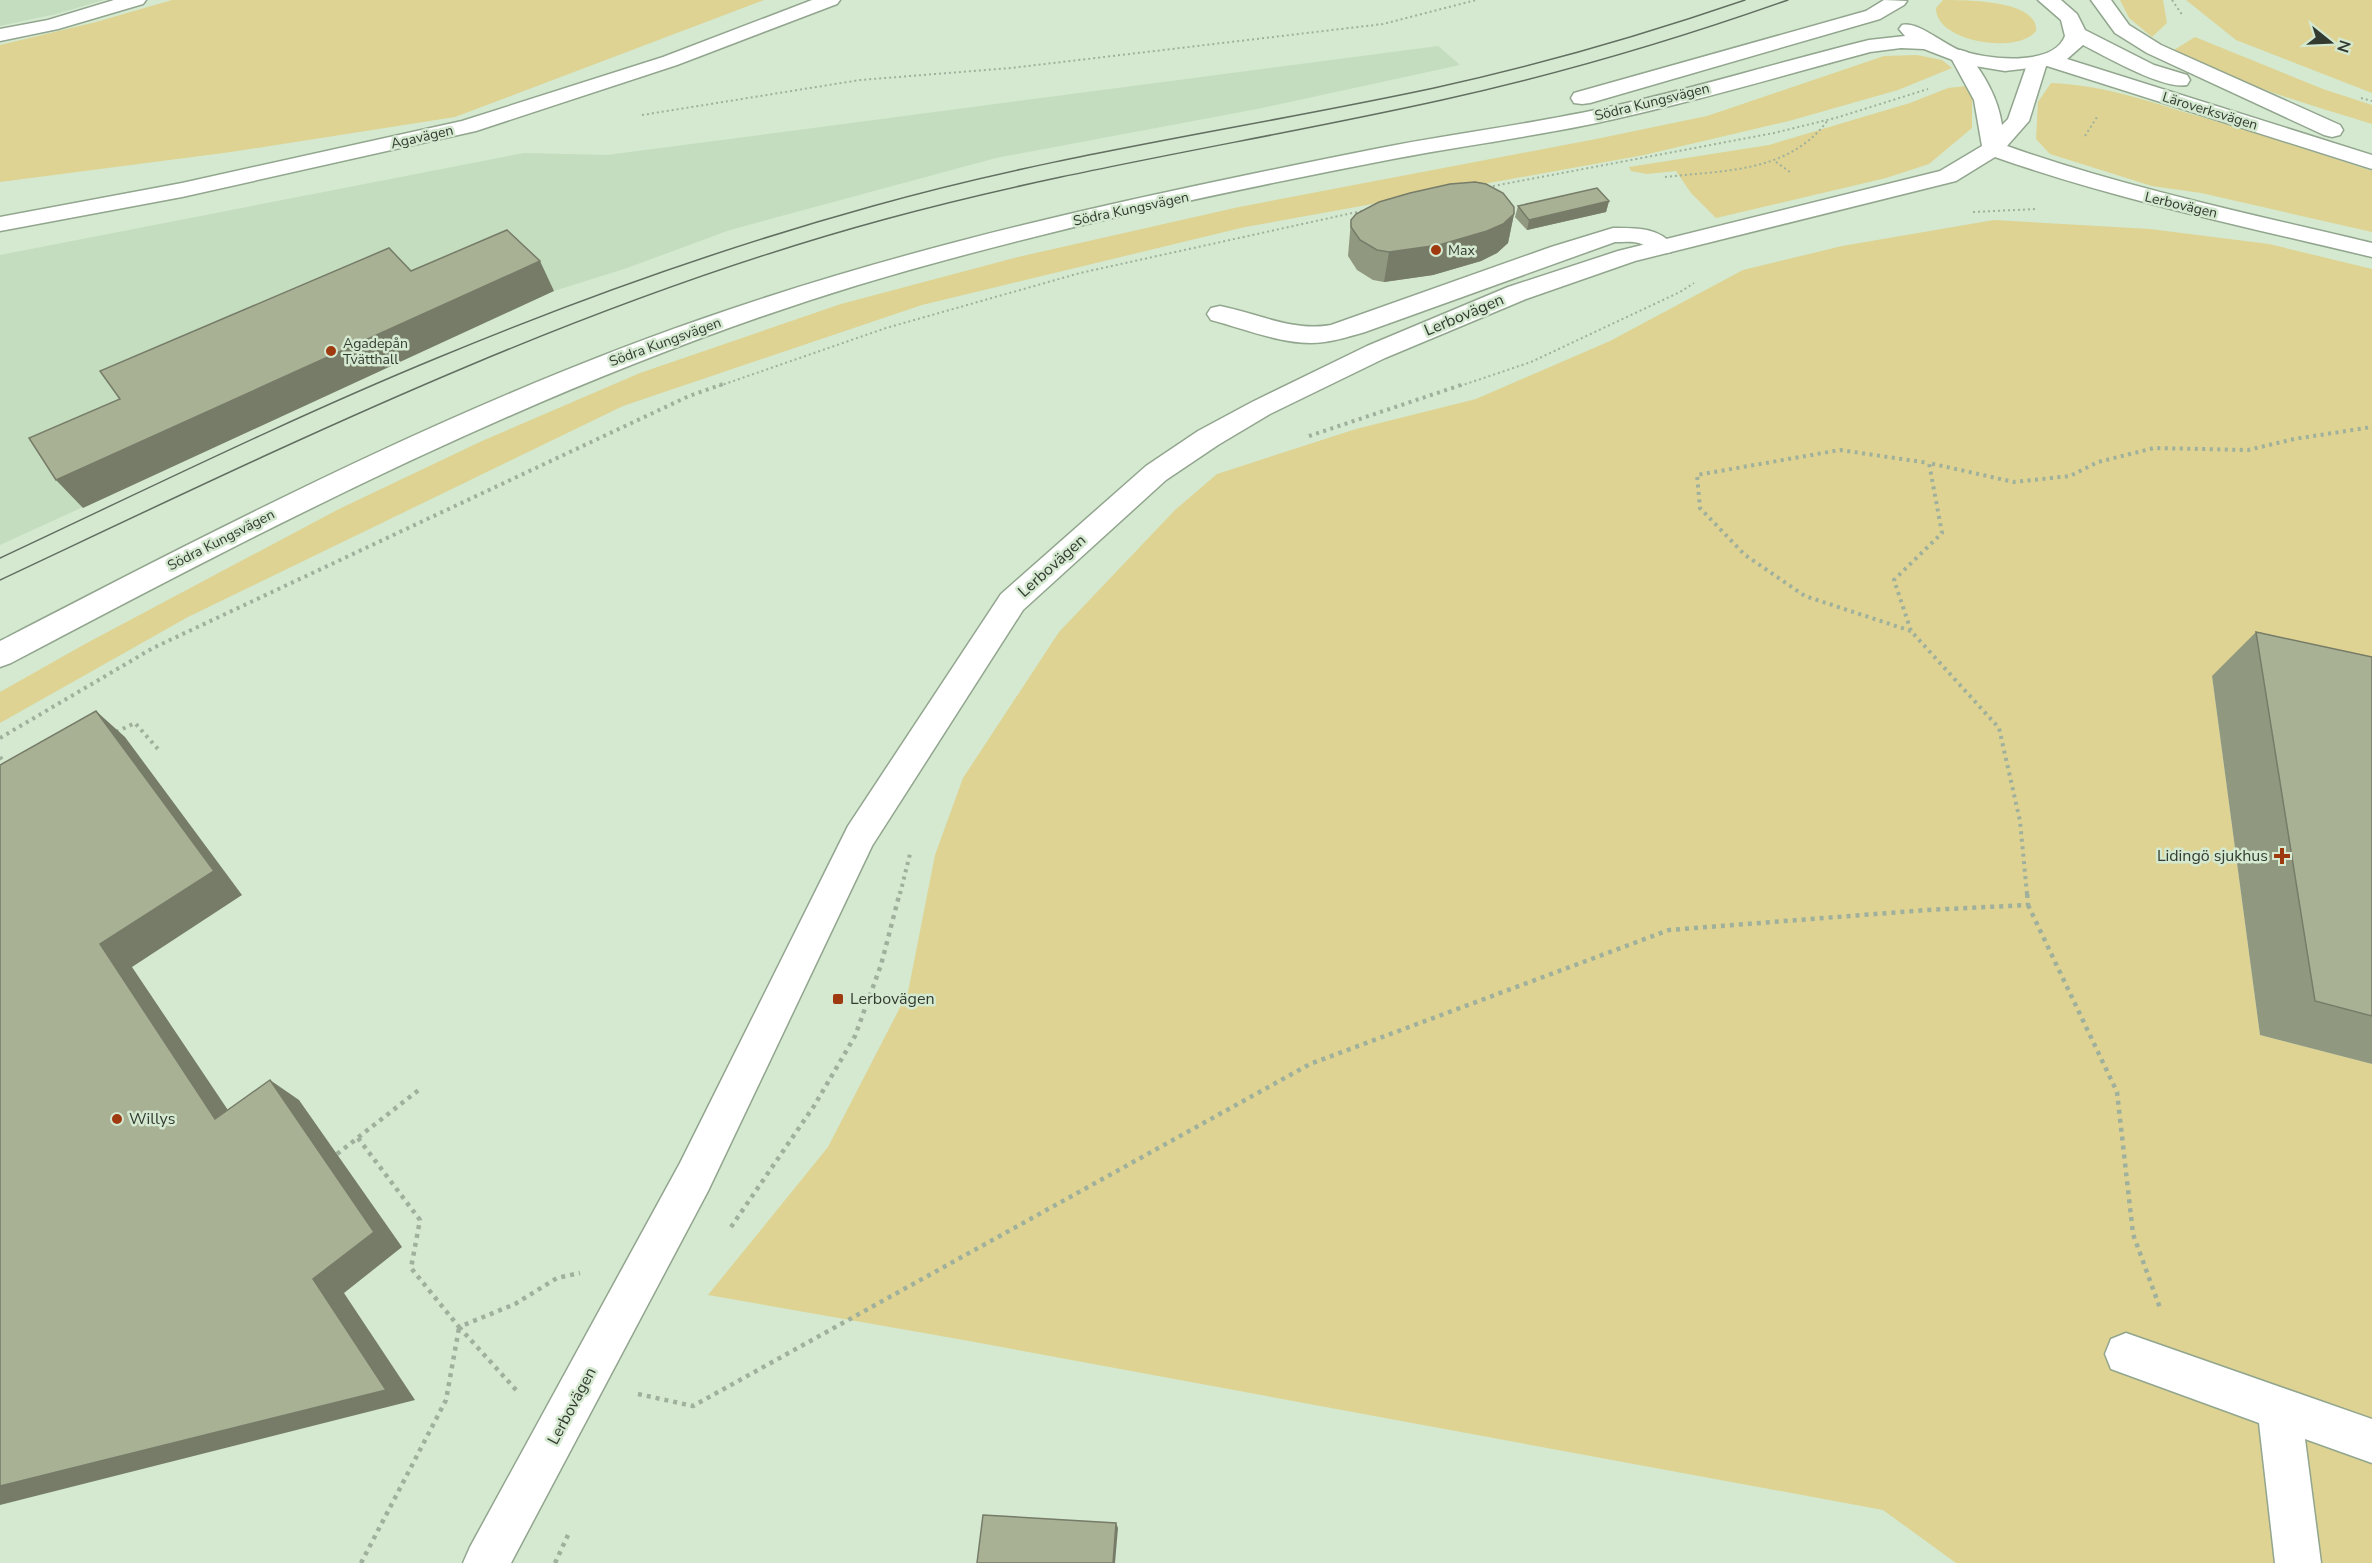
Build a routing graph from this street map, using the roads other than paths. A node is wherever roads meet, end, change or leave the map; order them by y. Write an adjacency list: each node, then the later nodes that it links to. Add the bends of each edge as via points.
1 (136, 0): 7 (street, via 51,25)
2 (830, 0): 16 (street, Agavägen, via 670,61 468,126 182,190)
3 (2101, 0): 11 (street, via 2122,29 2154,49)
4 (1898, 1): 8 (street, Södra Kungsvägen, via 1901,20); 14 (street, Södra Kungsvägen, via 1873,15)
5 (2056, 3): 6 (street, via 2072,19)
6 (2077, 34): 10 (street, via 2068,51); 11 (street, Läroverksvägen, via 2147,69)
7 (0, 35)
8 (1927, 43): 9 (street, Södra Kungsvägen); 14 (street, Södra Kungsvägen, via 1869,46 1599,116)
9 (1960, 56): 10 (street, Södra Kungsvägen, via 1998,63); 13 (street, via 1978,81 1991,114)
10 (2042, 61): 13 (street, Lerbovägen, via 2018,121); 15 (street, Läroverksvägen)
11 (2337, 132): 12 (street, Läroverksvägen)
12 (2372, 141)
13 (1994, 149): 17 (street, Lerbovägen, via 1948,176); 18 (street, Lerbovägen, via 2137,194)
14 (1375, 156): 20 (street, Södra Kungsvägen, via 956,250 847,280 654,344 456,426 275,512)
15 (2372, 162)
16 (0, 224)
17 (1662, 247): 19 (street, via 1640,235 1613,235 1328,334 1292,333); 24 (street, Lerbovägen, via 1517,293 1376,352 1261,408 1156,473 1012,602 860,836 694,1177)
18 (2372, 250)
19 (1220, 314)
20 (0, 655)
21 (2126, 1354): 22 (street)
22 (2279, 1408): 23 (street); 25 (street)
23 (2372, 1441)
24 (486, 1563)
25 (2298, 1563)

